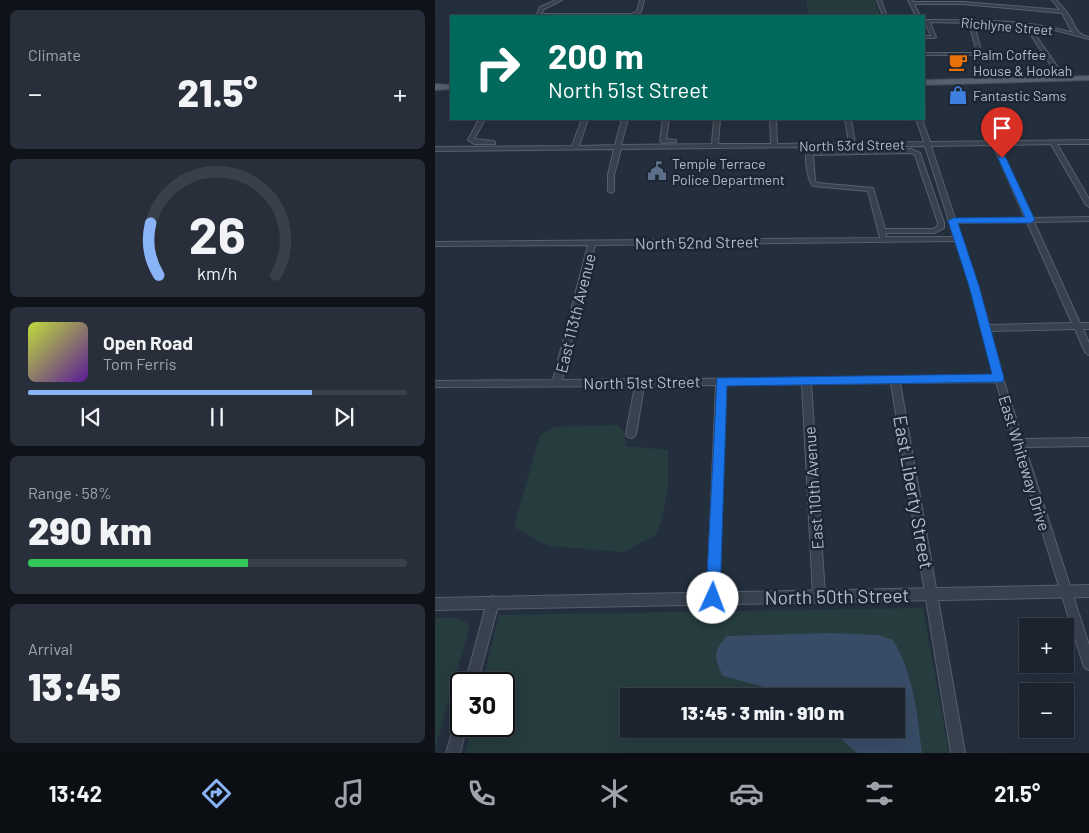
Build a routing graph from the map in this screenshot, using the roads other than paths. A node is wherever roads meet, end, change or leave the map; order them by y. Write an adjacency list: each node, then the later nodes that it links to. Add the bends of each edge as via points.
1 (560, 0): 10 (street, via 542,8)
2 (879, 0): 12 (street)
3 (1054, 0): 8 (street)
4 (911, 1): 6 (street); 13 (street)
5 (642, 3): 7 (street); 11 (street, via 639,12)
6 (1008, 3): 8 (street); 9 (street)
7 (649, 5)
8 (1063, 12): 18 (street, via 1073,30)
9 (1005, 14)
10 (538, 15)
11 (633, 15)
12 (885, 15)
13 (917, 15)
14 (925, 21): 15 (street, Richlyne Street); 17 (street, via 934,37)
15 (971, 21): 16 (street, Richlyne Street); 20 (street, via 980,54)
16 (1027, 25): 18 (street, Richlyne Street); 23 (street)
17 (925, 37)
18 (1082, 37): 19 (street, Richlyne Street)
19 (1089, 40)
20 (925, 54)
21 (1089, 74): 23 (main road)
22 (925, 77): 25 (main road)
23 (1061, 77): 24 (main road); 25 (main road)
24 (1089, 78)
25 (970, 79): 28 (main road)
26 (435, 80): 27 (main road)
27 (450, 80)
28 (925, 83)
29 (450, 87): 30 (main road)
30 (435, 88)
31 (481, 120): 49 (street, via 471,140 498,144)
32 (585, 120): 47 (street)
33 (625, 120): 46 (street)
34 (667, 120): 44 (street, via 663,141)
35 (717, 120): 44 (street)
36 (773, 120): 41 (street)
37 (848, 120): 42 (street)
38 (919, 120): 45 (street, East Whiteway Drive)
39 (1053, 142): 40 (street, North 53rd Street); 43 (street, North 53rd Street); 52 (street)
40 (1089, 142)
41 (774, 143): 42 (street); 44 (street, North 53rd Street); 50 (street, North 53rd Street)
42 (852, 143): 45 (street, North 53rd Street); 50 (street, North 53rd Street)
43 (995, 143): 45 (street, North 53rd Street); 54 (street)
44 (715, 144): 46 (street, North 53rd Street)
45 (927, 144): 55 (street, East Whiteway Drive)
46 (619, 147): 47 (street, North 53rd Street); 51 (street, via 611,175)
47 (575, 148): 49 (street, North 53rd Street)
48 (435, 149): 49 (street, North 53rd Street)
49 (497, 149)
50 (809, 149): 56 (street, via 815,185 871,189); 56 (street, via 911,150 918,154 940,228 934,231)
51 (611, 191)
52 (1089, 205)
53 (1089, 219): 54 (street)
54 (1031, 220): 55 (street); 61 (street)
55 (953, 221): 58 (street, East Whiteway Drive)
56 (882, 231): 57 (street)
57 (884, 240): 58 (street, North 52nd Street); 59 (street, North 52nd Street)
58 (959, 240): 63 (street, East Whiteway Drive)
59 (592, 242): 60 (street, North 52nd Street); 70 (street, East 113th Avenue)
60 (435, 244)
61 (1077, 326): 62 (street); 63 (street); 64 (street)
62 (1089, 326)
63 (985, 328): 65 (street, East Whiteway Drive)
64 (1089, 352)
65 (999, 378): 67 (street, North 51st Street); 74 (street, East Whiteway Drive)
66 (806, 380): 67 (street, North 51st Street); 68 (street, North 51st Street); 77 (street, East 110th Avenue)
67 (895, 380): 78 (street, East Liberty Street)
68 (721, 381): 69 (street, North 51st Street); 79 (street)
69 (640, 382): 70 (street, North 51st Street); 72 (street)
70 (557, 383): 71 (street, North 51st Street)
71 (435, 384)
72 (631, 434)
73 (1089, 442): 74 (street)
74 (1019, 443): 76 (street, East Whiteway Drive)
75 (1089, 590): 76 (street, North 50th Street)
76 (1065, 591): 78 (street, North 50th Street); 82 (street, East Whiteway Drive)
77 (819, 595): 78 (street, North 50th Street); 79 (street, North 50th Street)
78 (931, 595): 86 (street, East Liberty Street)
79 (713, 598): 80 (street, North 50th Street)
80 (493, 602): 81 (street, North 50th Street); 83 (street)
81 (435, 604)
82 (1089, 664)
83 (474, 672)
84 (457, 737): 85 (street)
85 (453, 753)
86 (958, 753)

